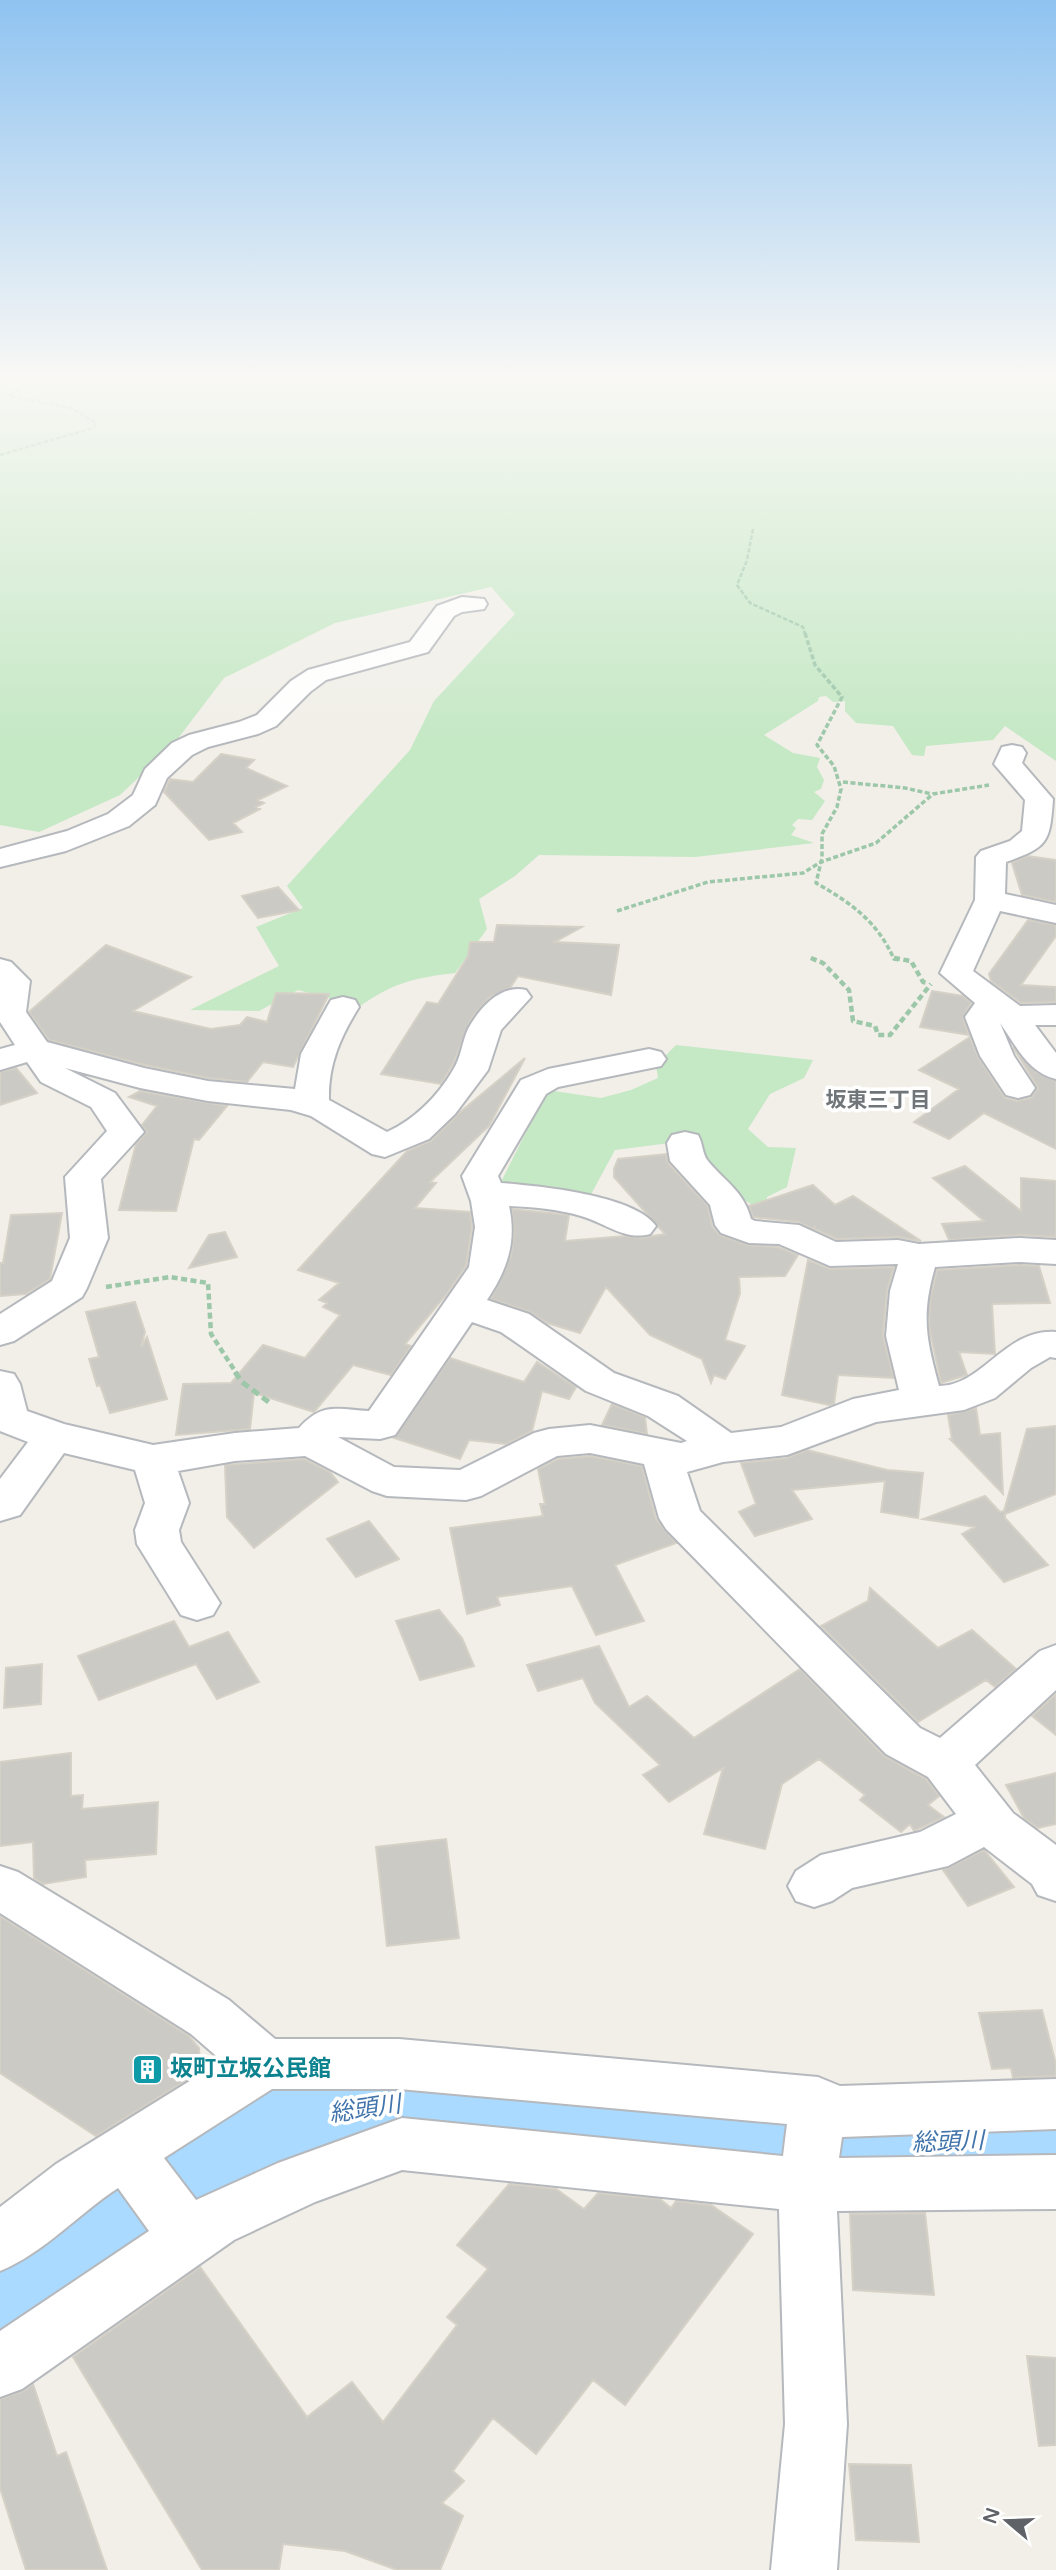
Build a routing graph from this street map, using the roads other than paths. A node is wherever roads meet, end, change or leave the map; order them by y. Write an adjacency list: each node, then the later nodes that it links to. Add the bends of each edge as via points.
1 (475, 604): 3 (street, via 445,609 419,647 317,675 291,694 279,713 259,725 183,748 153,778 146,799 85,837)
2 (1016, 766): 4 (street, via 1039,799 1036,834 1020,847 991,857)
3 (0, 858)
4 (990, 900): 5 (street); 9 (street, via 956,973)
5 (1056, 914)
6 (0, 969): 11 (street, via 14,981 10,1012)
7 (516, 997): 16 (street, via 485,1029 471,1070 417,1132 385,1146)
8 (343, 1007): 16 (street, via 321,1043 311,1076)
9 (1005, 1011): 10 (street); 14 (street, via 1042,1059); 15 (street, via 983,1012 981,1017 997,1056)
10 (1056, 1015)
11 (37, 1049): 13 (street); 16 (street, via 140,1078); 23 (street, via 53,1075 103,1100 126,1132 83,1177 89,1238 68,1288)
12 (649, 1059): 18 (street, via 548,1079 533,1087 480,1176)
13 (0, 1060)
14 (1056, 1069)
15 (1018, 1088)
16 (312, 1106)
17 (685, 1143): 21 (street, via 688,1161 728,1202 734,1225 749,1232 786,1233 830,1254 898,1252)
18 (487, 1193): 19 (street, via 542,1197 593,1208); 22 (street, via 495,1223 489,1264)
19 (637, 1226)
20 (1056, 1252): 21 (street)
21 (919, 1256): 26 (street, via 909,1291 906,1336)
22 (463, 1306): 28 (street, via 380,1425 327,1423); 29 (street, via 515,1322 600,1382 663,1406 700,1430)
23 (0, 1332)
24 (1056, 1345): 26 (street, via 1043,1344 981,1388 950,1400)
25 (0, 1384): 27 (street, via 9,1419)
26 (922, 1400): 29 (street, via 868,1409 787,1441)
27 (54, 1436): 30 (street); 31 (street)
28 (311, 1441): 29 (street, via 387,1481 466,1485 549,1443 590,1439); 30 (street)
29 (704, 1453): 34 (street, via 667,1460 664,1467 681,1518 903,1741)
30 (153, 1460): 32 (street, via 167,1503 158,1530 159,1544)
31 (0, 1506)
32 (197, 1603)
33 (1056, 1663): 34 (street)
34 (945, 1763): 35 (street)
35 (1031, 1847): 36 (street, via 930,1851 839,1870)
36 (814, 1886)
37 (0, 1887): 38 (street, via 210,2017)
38 (264, 2064): 39 (street, via 399,2064); 41 (street)
39 (818, 2102): 40 (street, via 828,2112); 43 (street)
40 (1056, 2104)
41 (125, 2152): 44 (street); 45 (street, via 76,2183)
42 (1056, 2182): 43 (street)
43 (807, 2185): 44 (street, via 402,2144 298,2182 213,2221); 47 (street, via 816,2424)
44 (189, 2238): 46 (street)
45 (0, 2243)
46 (0, 2367)
47 (804, 2570)

